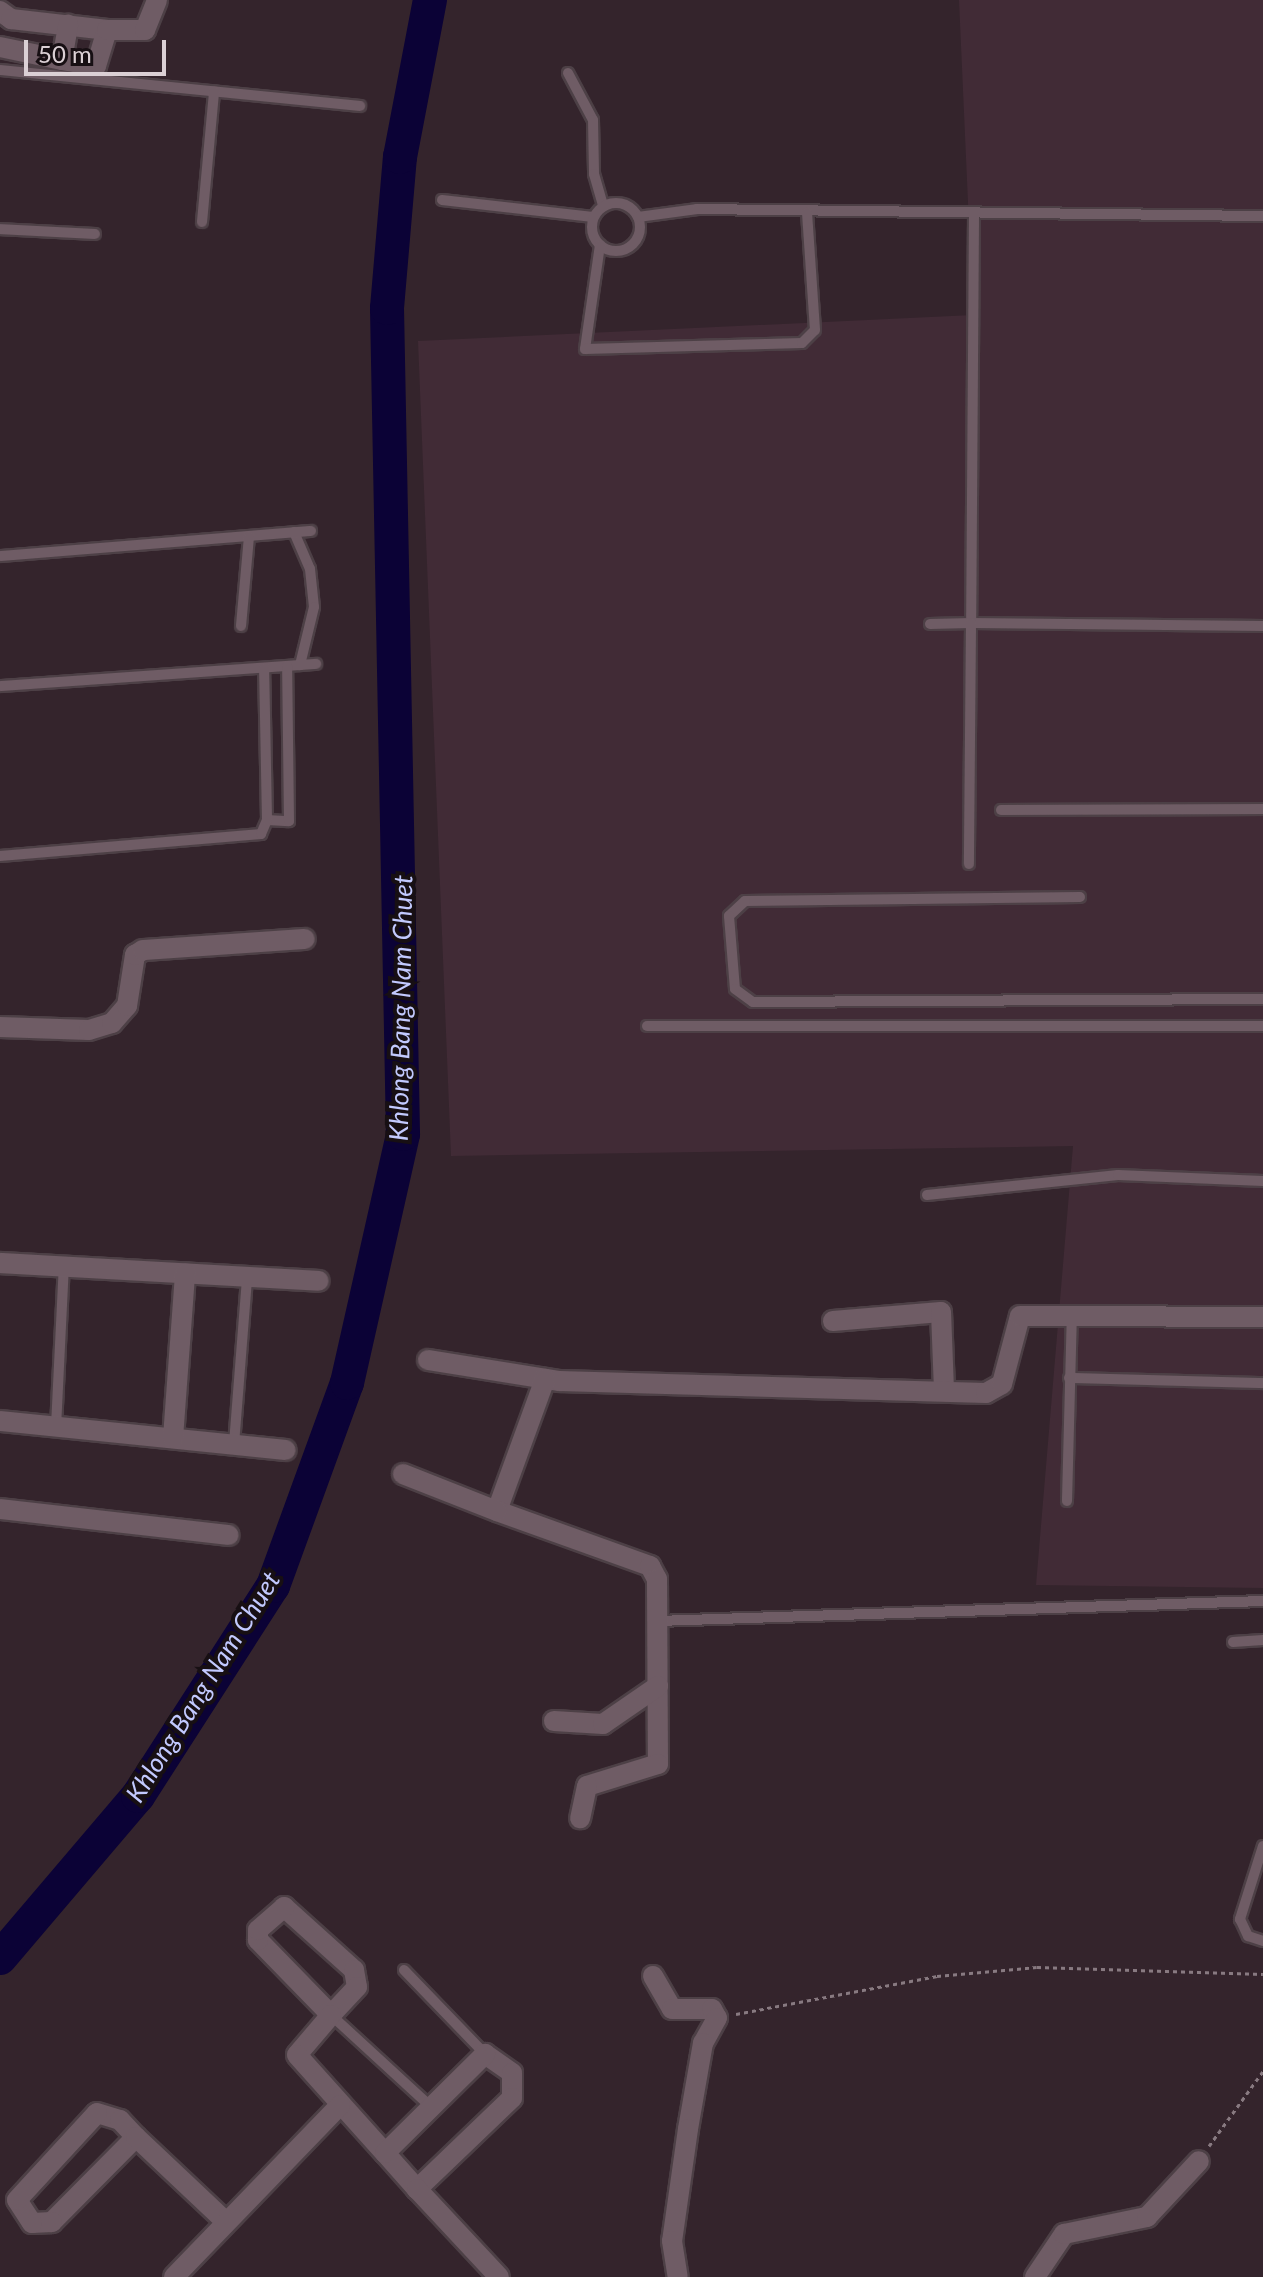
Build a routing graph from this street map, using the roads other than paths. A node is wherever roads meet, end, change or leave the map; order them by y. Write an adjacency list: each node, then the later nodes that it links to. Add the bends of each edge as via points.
1 (157, 0): 4 (street, via 145,30)
2 (0, 11): 3 (street, via 11,19)
3 (68, 25): 4 (street); 6 (street)
4 (107, 30): 6 (street, via 96,66)
5 (0, 47): 6 (street)
6 (62, 60)
7 (0, 70): 9 (lane)
8 (568, 73): 12 (lane, via 593,120 594,174)
9 (214, 92): 10 (lane); 18 (lane)
10 (360, 106)
11 (442, 200): 16 (lane)
12 (603, 206): 16 (lane); 17 (lane, via 627,205)
13 (807, 212): 14 (lane); 17 (lane, via 697,209); 21 (lane, via 815,330 802,343 585,349)
14 (974, 215): 15 (lane); 26 (lane)
15 (1263, 216)
16 (593, 217): 21 (lane)
17 (638, 217): 21 (lane, via 632,244 620,250)
18 (202, 222)
19 (0, 229): 20 (lane)
20 (95, 234)
21 (600, 245)
22 (311, 531): 23 (lane)
23 (294, 532): 24 (lane); 31 (lane, via 310,569 314,607)
24 (249, 536): 25 (lane); 28 (lane)
25 (0, 556)
26 (971, 623): 27 (lane); 29 (lane); 39 (lane)
27 (930, 624)
28 (241, 626)
29 (1263, 626)
30 (316, 664): 31 (lane)
31 (300, 665): 32 (lane)
32 (287, 666): 33 (lane); 37 (lane, via 289,821)
33 (264, 668): 34 (lane); 37 (lane)
34 (0, 686)
35 (1263, 809): 36 (lane)
36 (1001, 810)
37 (267, 820): 38 (lane, via 245,841)
38 (0, 856)
39 (969, 864)
40 (1080, 897): 42 (lane, via 745,901 729,916 735,989 753,1002)
41 (305, 939): 45 (street, via 143,950 135,955 127,1006 112,1023 89,1030)
42 (1263, 999)
43 (647, 1026): 44 (lane)
44 (1263, 1026)
45 (0, 1027)
46 (1263, 1181): 47 (lane, via 1118,1175)
47 (927, 1195)
48 (0, 1263): 49 (street)
49 (64, 1266): 50 (street); 62 (lane)
50 (185, 1273): 51 (street); 63 (street)
51 (247, 1277): 52 (street); 64 (lane)
52 (318, 1281)
53 (1072, 1312): 54 (street); 57 (lane); 60 (street, via 1020,1316 996,1391)
54 (1263, 1317)
55 (833, 1321): 60 (street, via 941,1312)
56 (428, 1360): 58 (street)
57 (1069, 1378): 59 (lane); 67 (lane)
58 (545, 1379): 60 (street, via 746,1391); 69 (street)
59 (1263, 1383)
60 (944, 1391)
61 (0, 1421): 62 (street)
62 (56, 1427): 63 (street)
63 (173, 1438): 64 (street)
64 (234, 1444): 65 (street)
65 (286, 1450)
66 (403, 1474): 69 (street)
67 (1067, 1501)
68 (0, 1509): 70 (street)
69 (497, 1511): 72 (street, via 650,1566)
70 (229, 1535)
71 (1263, 1601): 72 (lane)
72 (657, 1621): 75 (street)
73 (1263, 1640): 74 (lane)
74 (1233, 1642)
75 (658, 1686): 76 (street, via 603,1724); 77 (street, via 658,1764 587,1786)
76 (554, 1721)
77 (580, 1818)
78 (1263, 1846): 79 (lane, via 1240,1919 1248,1936)
79 (1263, 1941)
80 (404, 1970): 83 (lane)
81 (653, 1976): 93 (street, via 672,2009 712,2009 717,2018 703,2043 688,2129 672,2241)
82 (331, 2015): 82 (street, via 357,1987 354,1970 294,1910 275,1911 258,1940); 84 (street, via 297,2055); 85 (lane)
83 (485, 2054): 85 (street); 89 (street, via 512,2073 512,2098)
84 (340, 2105): 87 (street); 90 (street)
85 (431, 2107): 87 (street)
86 (136, 2137): 86 (street, via 120,2120 97,2113 21,2193 22,2215 41,2226 52,2222); 90 (street)
87 (385, 2153): 89 (street)
88 (1199, 2161): 94 (street, via 1147,2217 1064,2234)
89 (417, 2189): 92 (street)
90 (225, 2221): 91 (street)
91 (174, 2277)
92 (499, 2277)
93 (678, 2277)
94 (1035, 2277)

